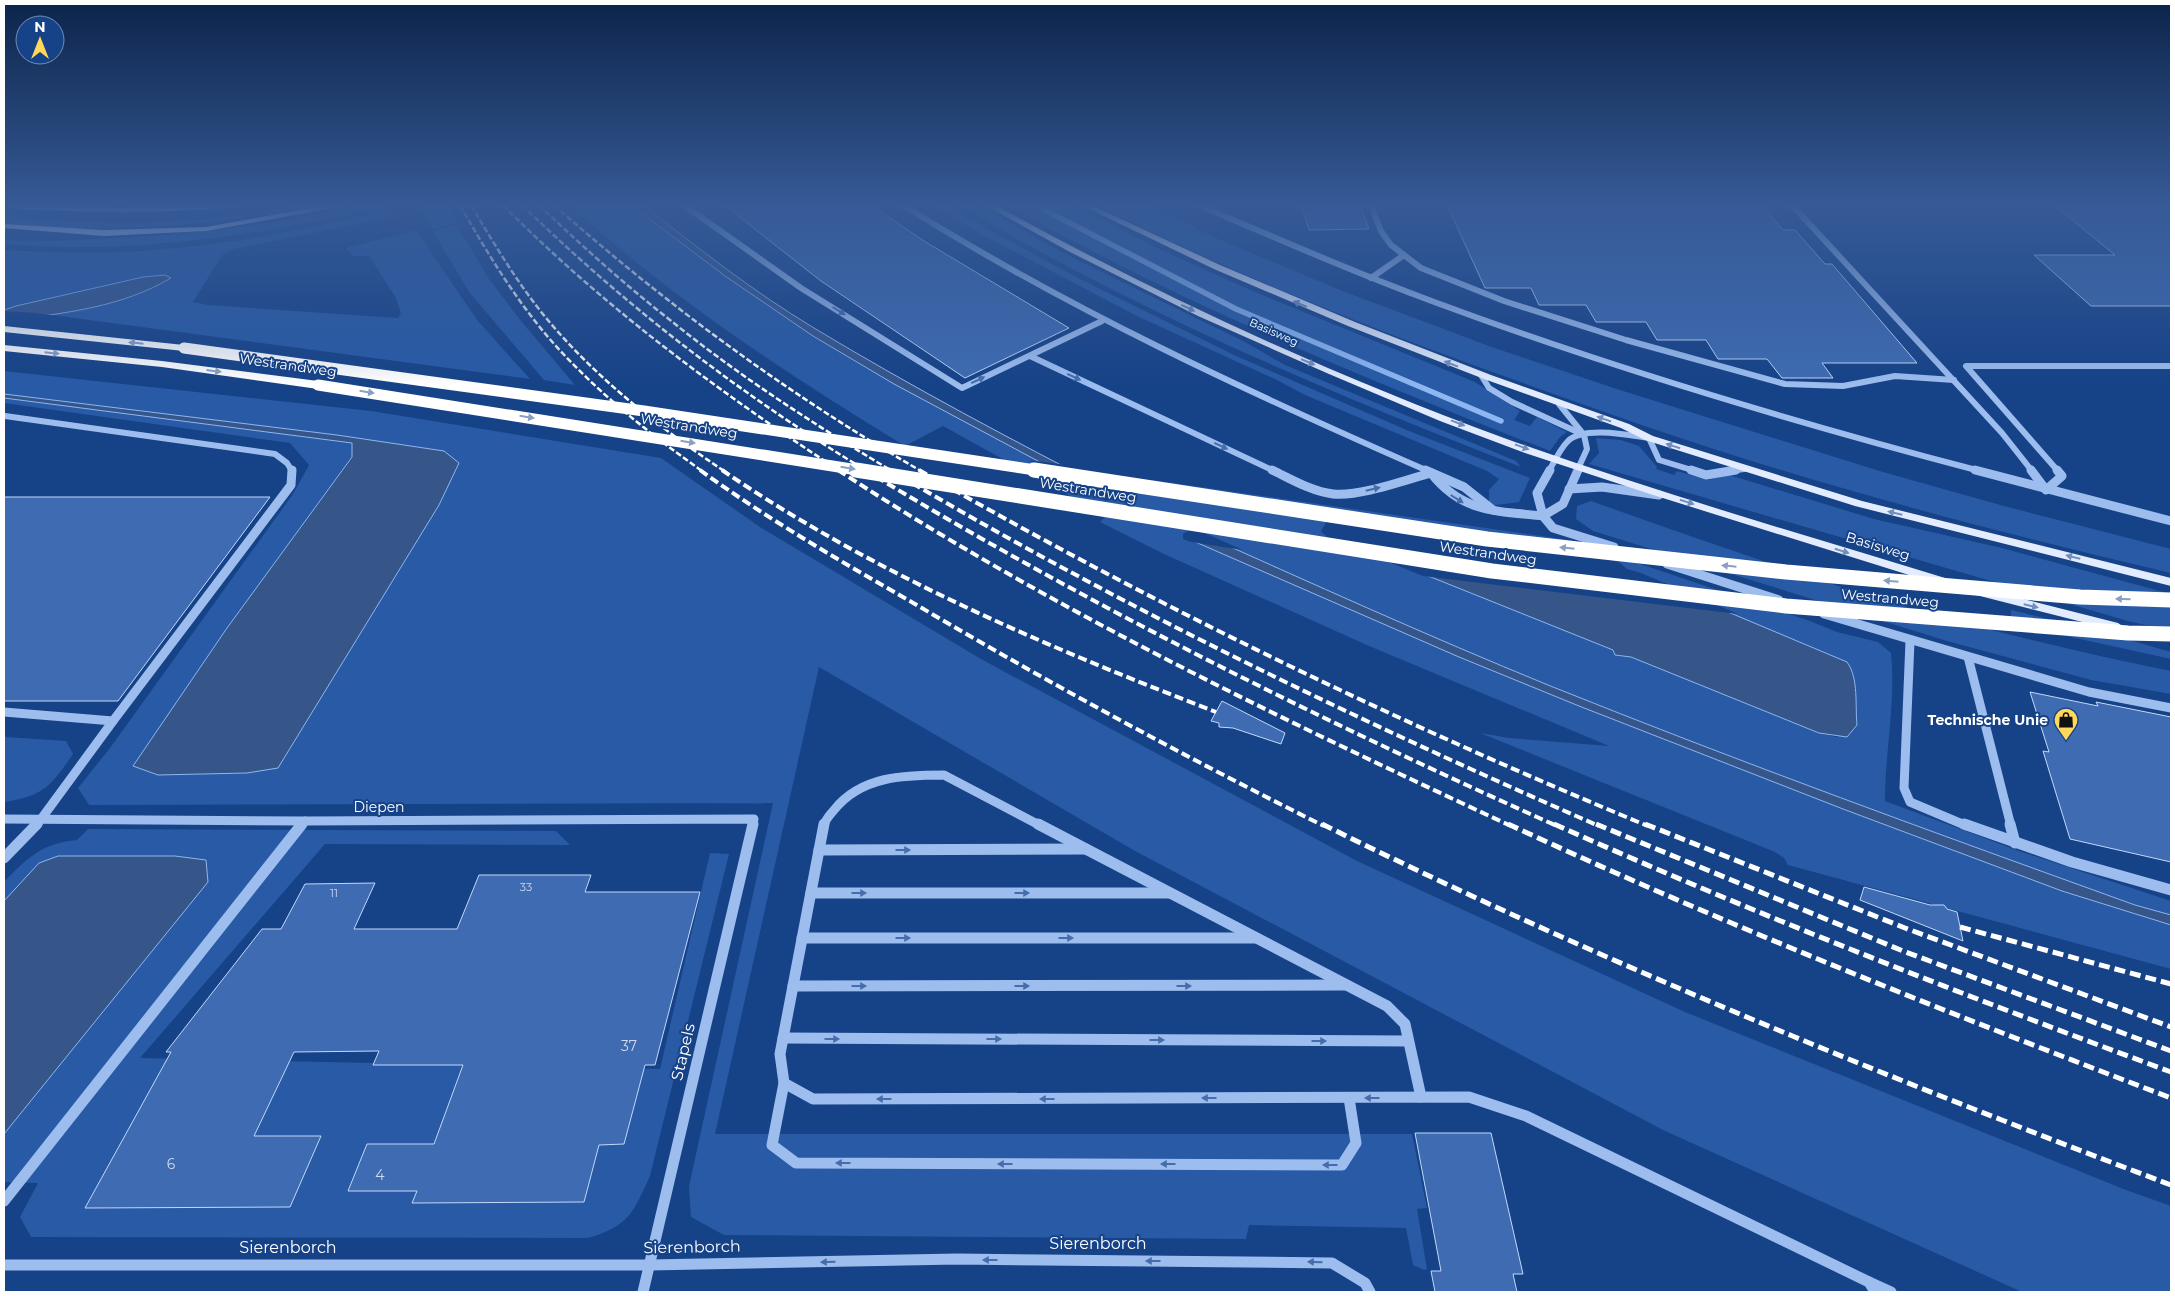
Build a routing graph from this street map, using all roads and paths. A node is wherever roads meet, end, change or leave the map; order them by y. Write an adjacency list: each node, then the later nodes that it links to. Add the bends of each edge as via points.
1 (769, 265): 13 (street, one-way to 13, via 962,388)
2 (1005, 265): 10 (street)
3 (1103, 265): 21 (main road, Basisweg, one-way to 21, via 1278,349 1396,399)
4 (1213, 265): 15 (main road, one-way to 4, via 1381,337)
5 (1342, 265): 9 (street)
6 (1389, 265): 9 (lane)
7 (1418, 265): 16 (street, via 1504,301 1626,340 1785,384 1843,386 1896,376)
8 (1848, 265): 16 (lane)
9 (1371, 278): 26 (street, via 1531,337 1677,384)
10 (1102, 321): 13 (street); 24 (street)
11 (4, 329): 32 (highway, Westrandweg, one-way to 11, bridge, via 2080,597 1786,572 1487,539 644,411 224,353)
12 (4, 348): 33 (highway, Westrandweg, one-way to 33, bridge, via 162,364 318,385 1492,571 1786,606)
13 (1030, 356): 24 (street, one-way to 24, via 1305,486 1334,494 1368,490)
14 (2171, 366): 26 (street, via 1966,366 2062,476)
15 (1481, 375): 17 (main road); 19 (street, via 1489,388 1504,397)
16 (1954, 380): 26 (lane)
17 (1559, 404): 19 (street); 20 (main road, one-way to 17, via 1625,426)
18 (4, 417): 39 (street, via 276,454 291,466 294,475 291,485)
19 (1584, 435): 20 (street, via 1603,433); 21 (street, via 1569,440); 22 (street, via 1587,449)
20 (1649, 438): 23 (main road, one-way to 20); 23 (lane, via 1659,460 1706,475)
21 (1557, 460): 22 (main road, Basisweg); 29 (street, via 1537,493)
22 (1580, 467): 25 (street); 27 (main road, Basisweg)
23 (1744, 469): 31 (main road, one-way to 23, via 1859,504)
24 (1430, 473): 28 (street, via 1450,478 1476,493); 28 (street, one-way to 28, via 1441,489 1466,505)
25 (1570, 489): 27 (street, via 1602,486); 29 (street, via 1563,504)
26 (2046, 490): 30 (street)
27 (1667, 496): 34 (main road, Basisweg, one-way to 34, via 2009,601)
28 (1493, 510): 29 (street)
29 (1543, 516): 35 (street, via 1553,528)
30 (2171, 521)
31 (2171, 582)
32 (2171, 600)
33 (2171, 634)
34 (2171, 640)
35 (1910, 641): 36 (street); 44 (street, via 1904,788 1910,802)
36 (1968, 657): 37 (street, via 2089,692); 44 (street)
37 (2171, 708)
38 (4, 712): 39 (street)
39 (113, 721): 42 (street)
40 (4, 819): 42 (street, Diepen)
41 (754, 819): 43 (street, Diepen); 62 (street, Stapels)
42 (42, 820): 43 (street, Diepen); 47 (street)
43 (305, 821): 60 (street)
44 (2016, 842): 48 (street, via 2118,877)
45 (819, 850): 46 (street, one-way to 46); 46 (lane, via 825,821 847,796 872,782 904,775 944,775); 49 (lane)
46 (1088, 850): 50 (lane)
47 (4, 858)
48 (2171, 890)
49 (811, 893): 50 (street, one-way to 50); 51 (lane)
50 (1170, 893): 52 (lane)
51 (802, 938): 52 (street, one-way to 52); 54 (lane)
52 (1256, 938): 53 (lane)
53 (1347, 985): 54 (street, one-way to 53); 56 (lane, via 1387,1006 1405,1024)
54 (793, 986): 55 (lane)
55 (783, 1038): 56 (street, one-way to 56); 57 (lane, via 780,1054)
56 (1408, 1041): 58 (lane)
57 (784, 1083): 59 (lane, one-way to 57, via 813,1100); 59 (street, one-way to 57, via 1356,1143 1342,1165 796,1163 772,1145)
58 (1421, 1097): 59 (lane, one-way to 59); 63 (street, via 1469,1097 1526,1116)
59 (1349, 1098)
60 (4, 1201)
61 (4, 1265): 62 (street, Sierenborch)
62 (650, 1265): 64 (street, Stapels); 65 (street, Sierenborch, one-way to 62, via 1365,1283 1332,1263 957,1259)
63 (1872, 1287): 66 (street)
64 (643, 1292)
65 (1370, 1292)
66 (1890, 1292)

